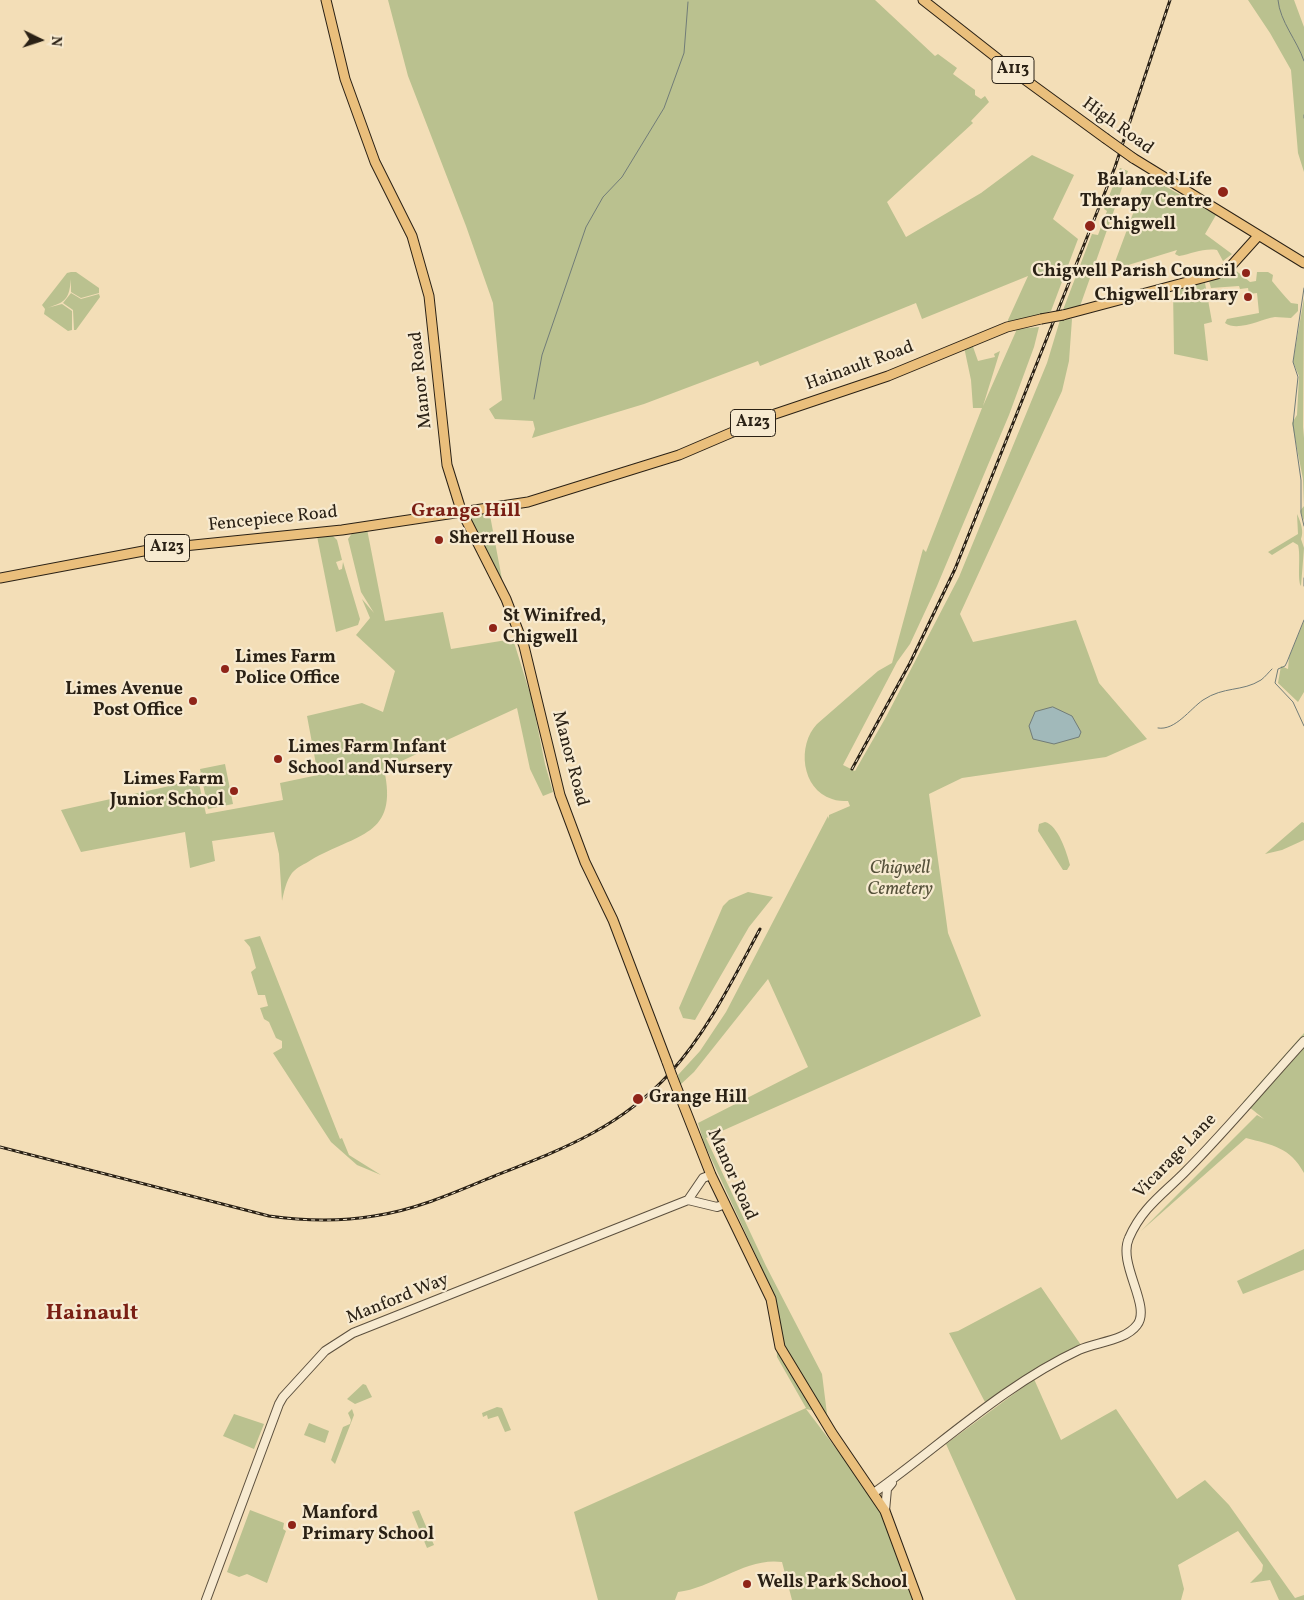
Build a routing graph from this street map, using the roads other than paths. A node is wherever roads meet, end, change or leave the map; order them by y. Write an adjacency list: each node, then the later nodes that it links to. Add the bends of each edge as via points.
1 (326, 0): 5 (main road, Manor Road, via 345,79 375,162 412,236 429,296 446,465)
2 (923, 0): 3 (main road, High Road / A113, bridge, via 1133,158)
3 (1258, 236): 4 (main road, High Road / A113); 5 (main road, Hainault Road / A123, bridge, via 1231,266 1217,274 1007,327 888,376 775,414 679,455 528,502)
4 (1304, 263)
5 (461, 510): 6 (main road, Fencepiece Road / A123, via 342,530 154,549); 8 (main road, Manor Road, bridge, via 506,599 524,646 560,795 585,862 613,920)
6 (0, 578)
7 (1304, 1041): 11 (street, Vicarage Lane, via 1183,1174 1143,1211 1125,1248 1141,1309 1139,1323 1133,1330 1081,1349 1048,1366)
8 (711, 1175): 9 (street, via 703,1178); 10 (main road, Manor Road)
9 (688, 1200): 10 (street, via 716,1207); 14 (street, Manford Way, via 353,1332 326,1351 279,1404)
10 (726, 1204): 12 (main road, Manor Road, via 771,1299 780,1347 832,1432)
11 (894, 1479): 12 (street, Vicarage Lane); 13 (street, via 887,1489)
12 (875, 1492): 13 (main road, Manor Road)
13 (885, 1510): 15 (main road, Manor Road)
14 (206, 1600)
15 (918, 1600)

